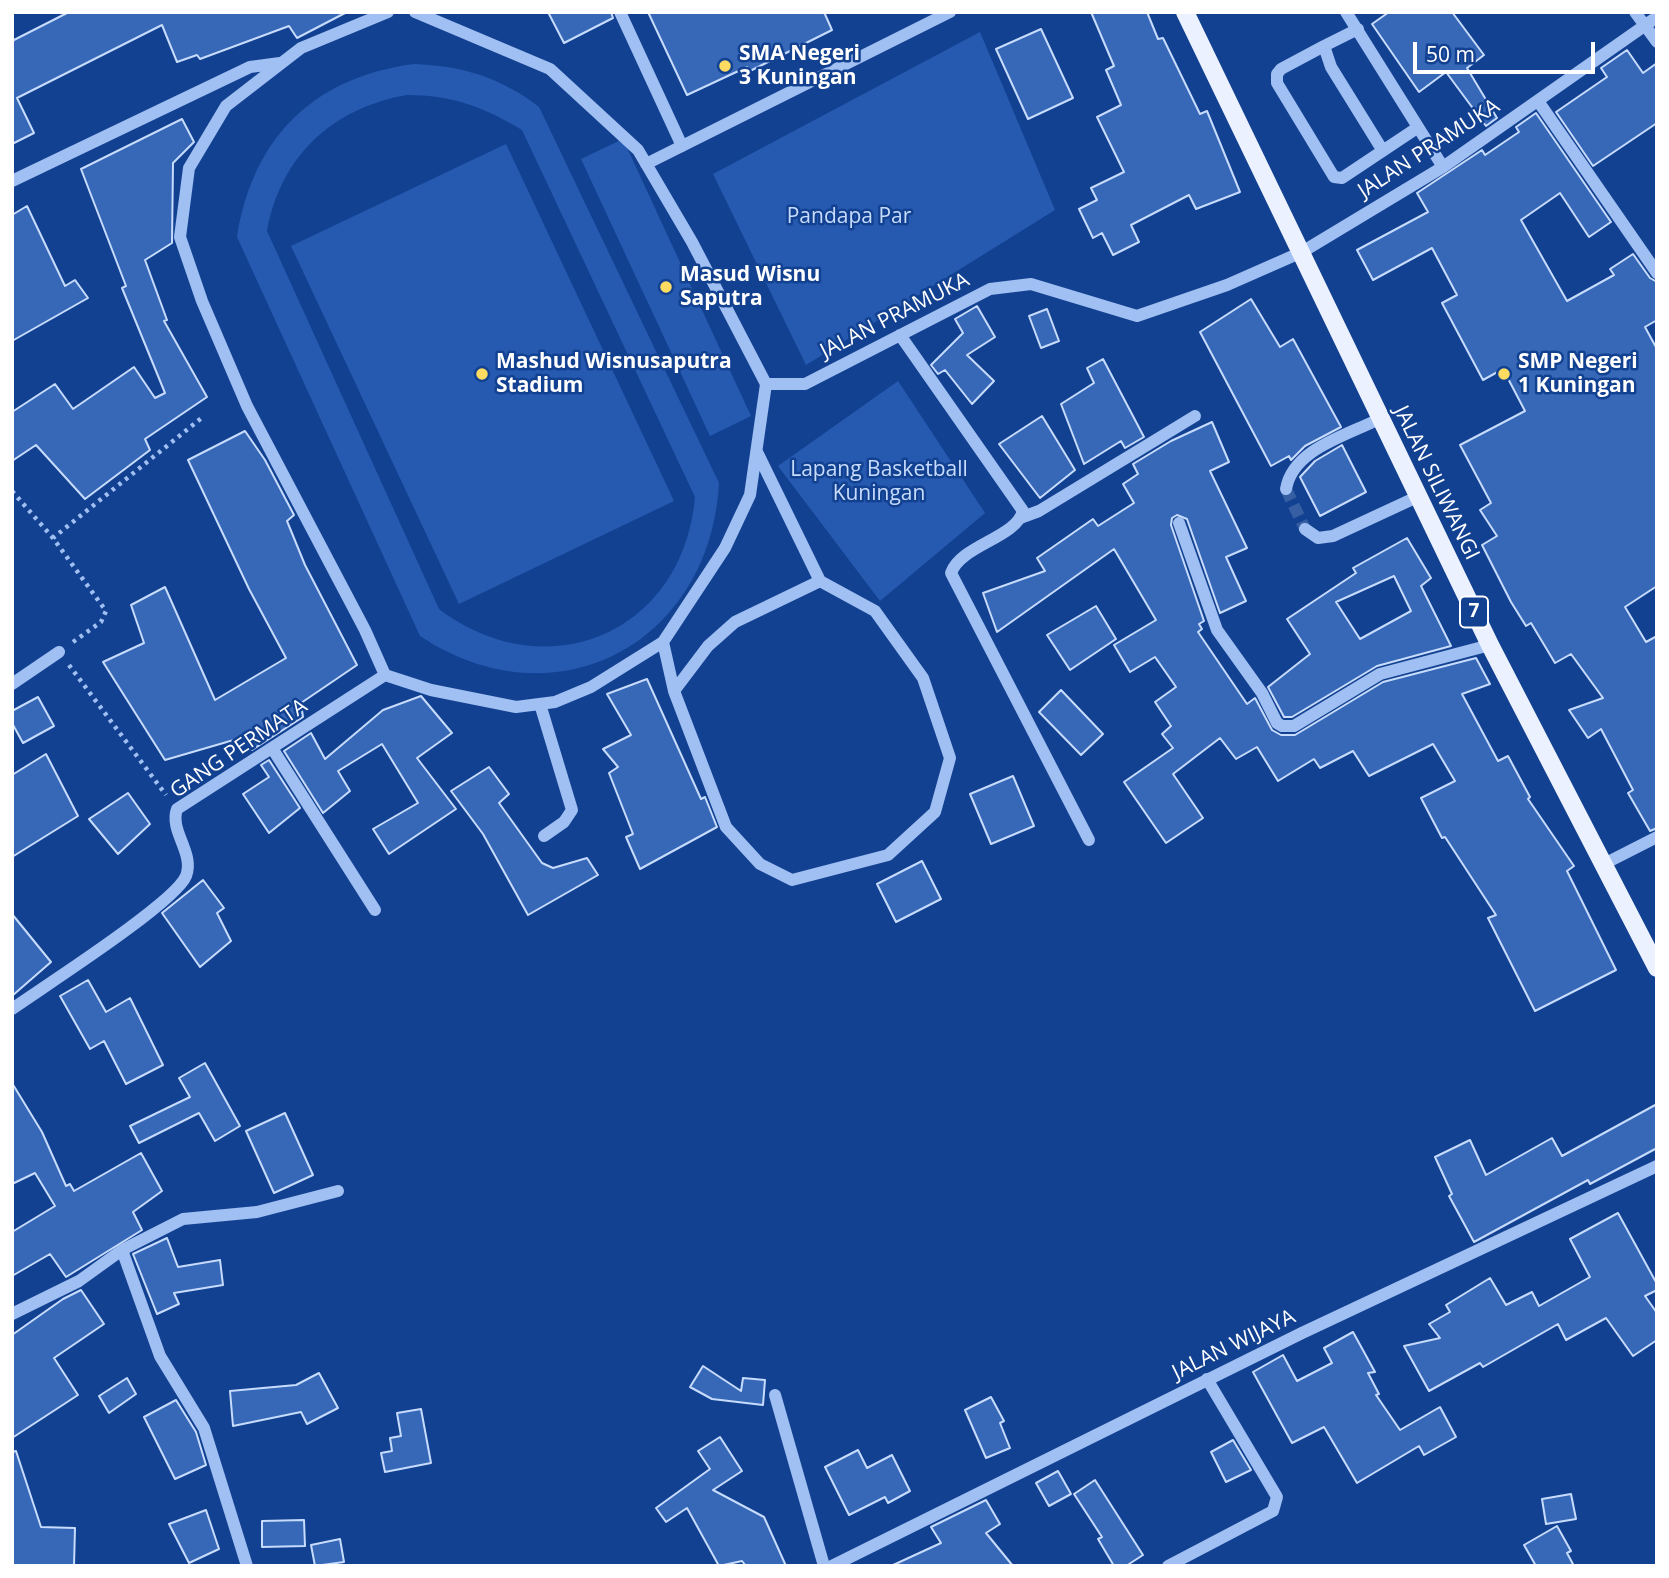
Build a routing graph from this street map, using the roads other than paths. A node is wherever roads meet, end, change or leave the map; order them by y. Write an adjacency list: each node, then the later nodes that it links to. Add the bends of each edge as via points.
1 (388, 12): 13 (street, via 301,48)
2 (415, 12): 18 (street, via 550,69 638,150)
3 (620, 12): 16 (street)
4 (950, 12): 16 (street)
5 (1185, 12): 21 (main road, JALAN SILIWANGI / 7)
6 (1346, 12): 10 (street)
7 (1635, 12): 9 (street)
8 (1657, 18): 9 (street, JALAN PRAMUKA)
9 (1644, 27): 11 (street); 14 (street, JALAN PRAMUKA)
10 (1358, 29): 12 (street); 15 (street)
11 (1657, 41)
12 (1324, 46): 17 (street, via 1336,76); 17 (street, via 1277,74 1290,107 1334,177 1342,178)
13 (282, 63): 20 (street, via 250,67); 37 (street, via 226,106 189,168 180,237 247,406)
14 (1538, 100): 19 (street, JALAN PRAMUKA); 22 (street)
15 (1417, 128): 17 (street); 19 (street)
16 (682, 146): 18 (street)
17 (1383, 151)
18 (646, 164): 24 (street)
19 (1443, 167): 21 (street, JALAN PRAMUKA)
20 (12, 181)
21 (1302, 252): 23 (street, JALAN PRAMUKA, via 1227,285 1137,316 1031,284 990,289); 26 (main road, JALAN SILIWANGI / 7)
22 (1657, 273)
23 (900, 335): 24 (street, JALAN PRAMUKA, via 805,384); 30 (street, via 1023,511)
24 (766, 384): 27 (street)
25 (1195, 416): 30 (street, via 1040,511)
26 (1379, 419): 28 (street, via 1302,458 1289,473); 29 (main road, JALAN SILIWANGI / 7)
27 (756, 452): 33 (street); 34 (street, via 750,495 725,548)
28 (1286, 489)
29 (1416, 497): 32 (street, via 1333,536 1318,538); 35 (main road, JALAN SILIWANGI / 7)
30 (1020, 518): 44 (street, via 958,561 951,573)
31 (1179, 523): 35 (street, via 1217,630 1282,726 1293,726 1380,674)
32 (1305, 529)
33 (820, 581): 39 (street, via 735,622 708,646); 39 (street, via 876,611 923,678 950,758 935,812 888,855 792,880 760,864 726,827)
34 (663, 642): 39 (street); 40 (street, via 591,687)
35 (1490, 645): 45 (main road, JALAN SILIWANGI / 7)
36 (59, 652): 38 (street)
37 (385, 675): 40 (street, via 431,690 516,707); 41 (street, GANG PERMATA)
38 (12, 684)
39 (674, 691)
40 (540, 704): 42 (street, via 572,810)
41 (272, 748): 46 (street); 48 (street, GANG PERMATA, via 177,809 174,818 189,864 184,880 146,915)
42 (544, 836)
43 (1657, 836): 45 (street)
44 (1089, 840)
45 (1602, 865): 47 (main road, JALAN SILIWANGI / 7)
46 (375, 910)
47 (1657, 968)
48 (12, 1009)
49 (1657, 1166): 53 (street, JALAN WIJAYA)
50 (338, 1191): 51 (street, via 257,1212 183,1219)
51 (122, 1250): 52 (street, via 79,1282); 55 (street, via 160,1356 204,1428)
52 (12, 1314)
53 (1208, 1379): 57 (street, JALAN WIJAYA); 58 (street, via 1277,1497 1276,1505 1273,1511)
54 (775, 1395): 56 (street)
55 (247, 1566)
56 (824, 1566)
57 (832, 1566)
58 (1168, 1566)

